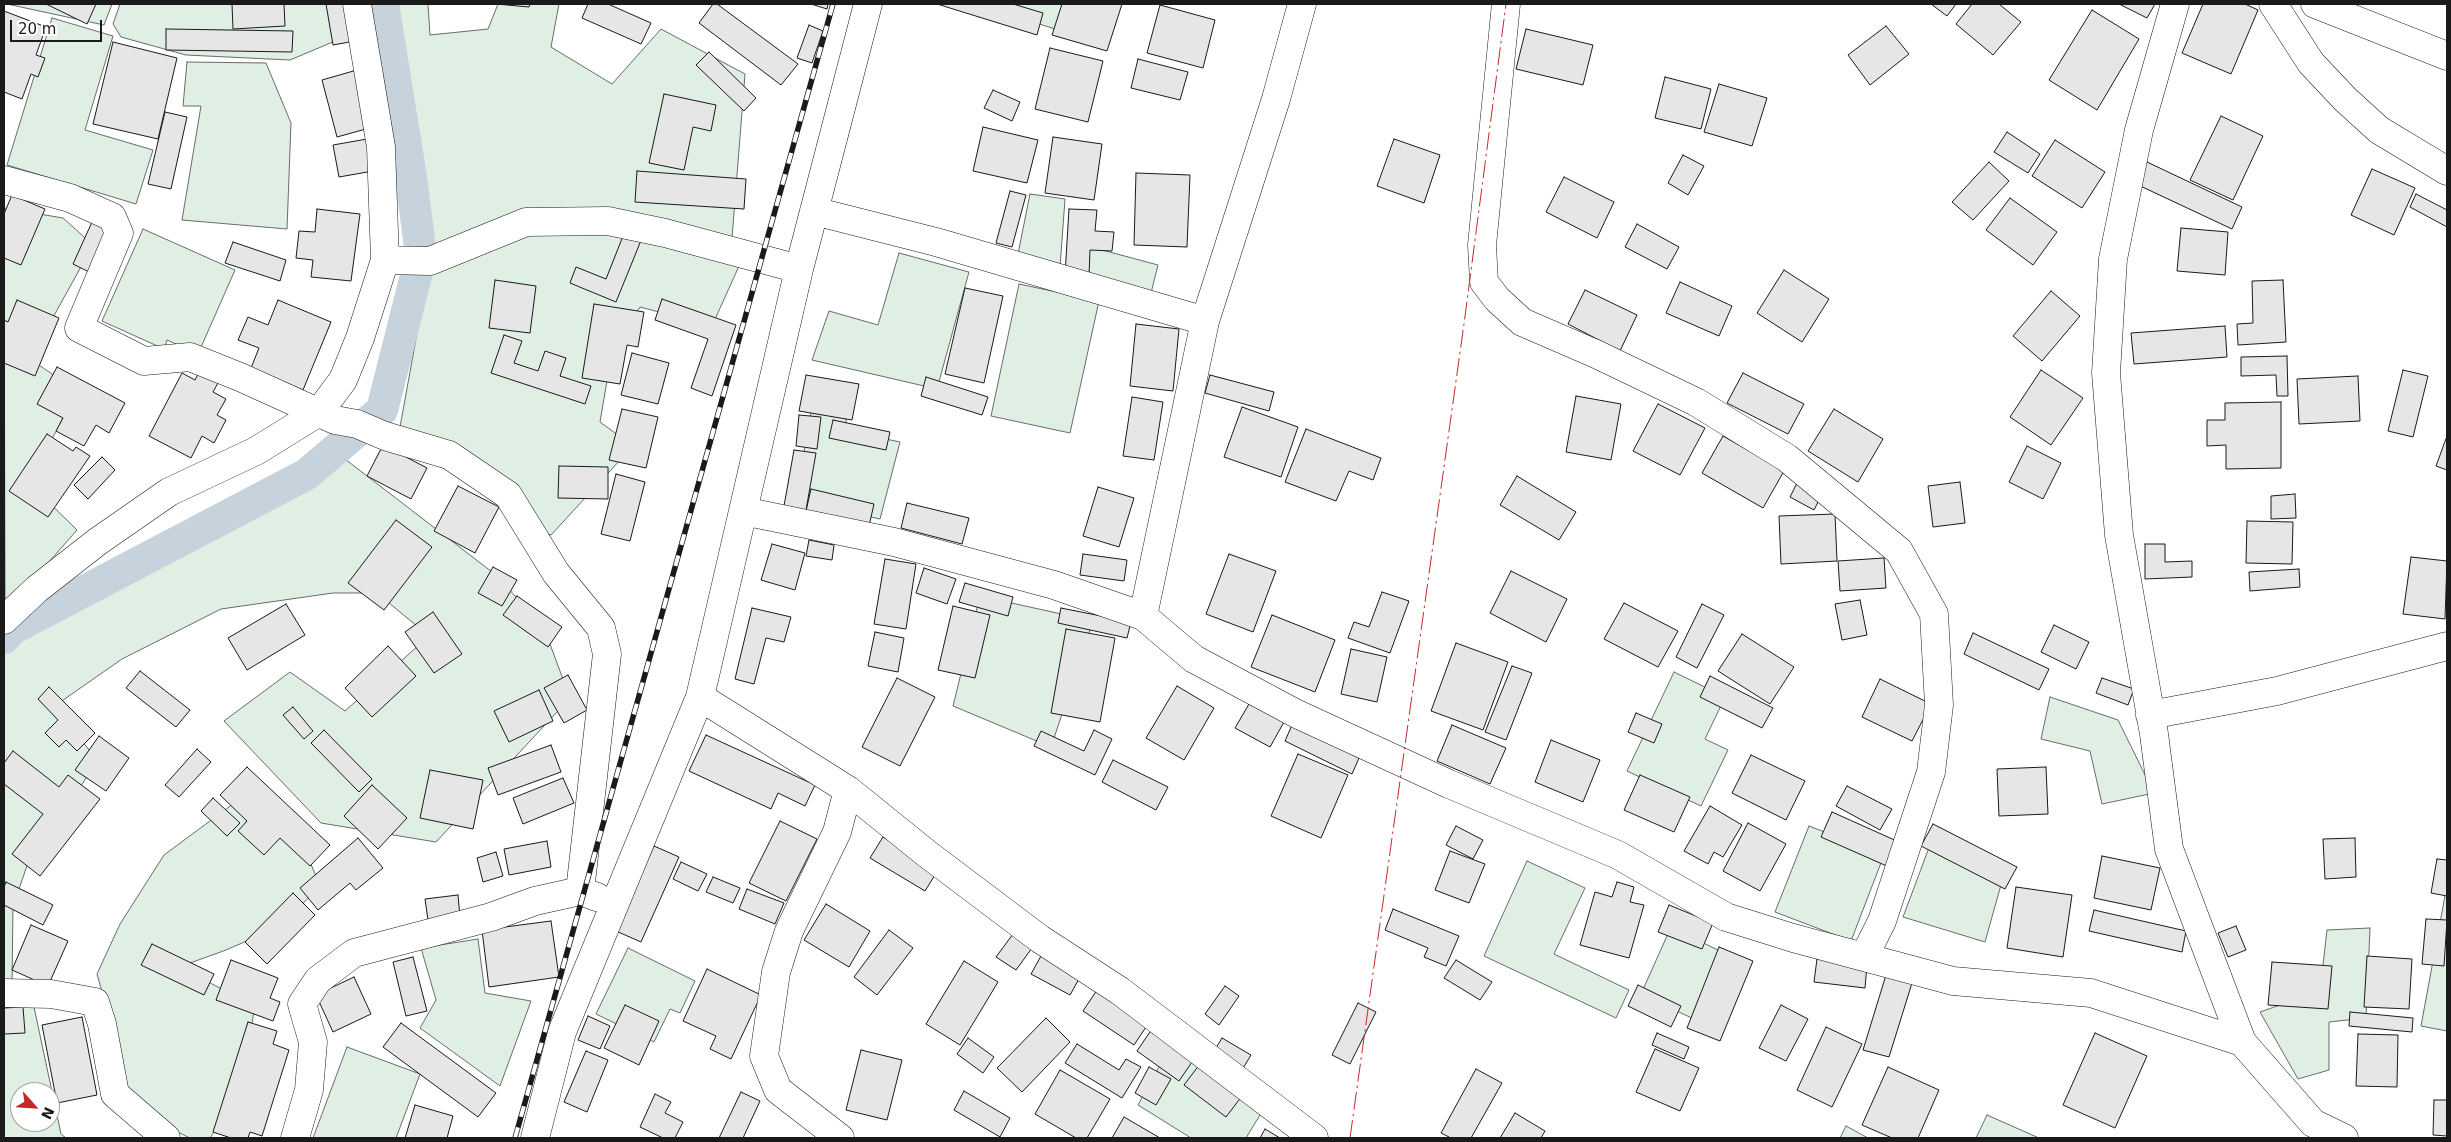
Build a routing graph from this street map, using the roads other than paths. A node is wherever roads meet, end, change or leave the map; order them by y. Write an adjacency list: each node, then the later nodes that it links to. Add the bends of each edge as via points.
1 (357, 4): 12 (street, via 381,146)
2 (868, 4): 11 (street)
3 (1302, 4): 14 (street, via 1276,99)
4 (1506, 4): 25 (street, via 1483,235 1484,282 1522,322 1696,402 1788,458 1899,551 1934,614 1940,705 1931,772 1882,921)
5 (2175, 4): 21 (street, via 2139,130 2113,259 2106,373 2119,535)
6 (2273, 4): 9 (street, via 2311,63 2345,99 2379,130)
7 (2315, 4): 8 (street)
8 (2447, 56)
9 (2447, 171)
10 (4, 180): 15 (street, via 70,198 112,217 119,233 79,328 144,361 190,357)
11 (814, 211): 13 (street); 14 (street, via 945,245)
12 (406, 261): 13 (street, via 526,222 608,221); 15 (street, via 360,338 342,380)
13 (799, 269): 16 (street)
14 (1205, 321): 17 (street)
15 (319, 412): 18 (street, via 256,451 168,492 97,542); 23 (street, via 335,420 357,424 449,455 508,495 556,573 601,628 606,654)
16 (743, 511): 17 (street, via 894,542 1054,585); 20 (street)
17 (1143, 616): 25 (street, via 1194,658 1297,714 1449,784 1618,855 1726,917)
18 (4, 620)
19 (2447, 646): 21 (street, via 2277,691)
20 (700, 697): 22 (street); 24 (street)
21 (2150, 715): 27 (street, via 2169,849)
22 (848, 790): 31 (street, via 836,832 789,931 778,964 764,1056 778,1090); 32 (street, via 1040,939 1120,991)
23 (580, 891): 24 (street); 29 (street, via 536,900 492,917 354,953 318,980 302,1004 312,1042 309,1090)
24 (615, 904): 30 (street, via 562,1032)
25 (1864, 957): 27 (street, via 1953,981 2091,994)
26 (4, 994): 28 (street, via 51,994 95,1002 114,1094)
27 (2242, 1042): 33 (street, via 2313,1123)
28 (166, 1138)
29 (295, 1138)
30 (535, 1138)
31 (840, 1138)
32 (1314, 1138)
33 (2344, 1138)

